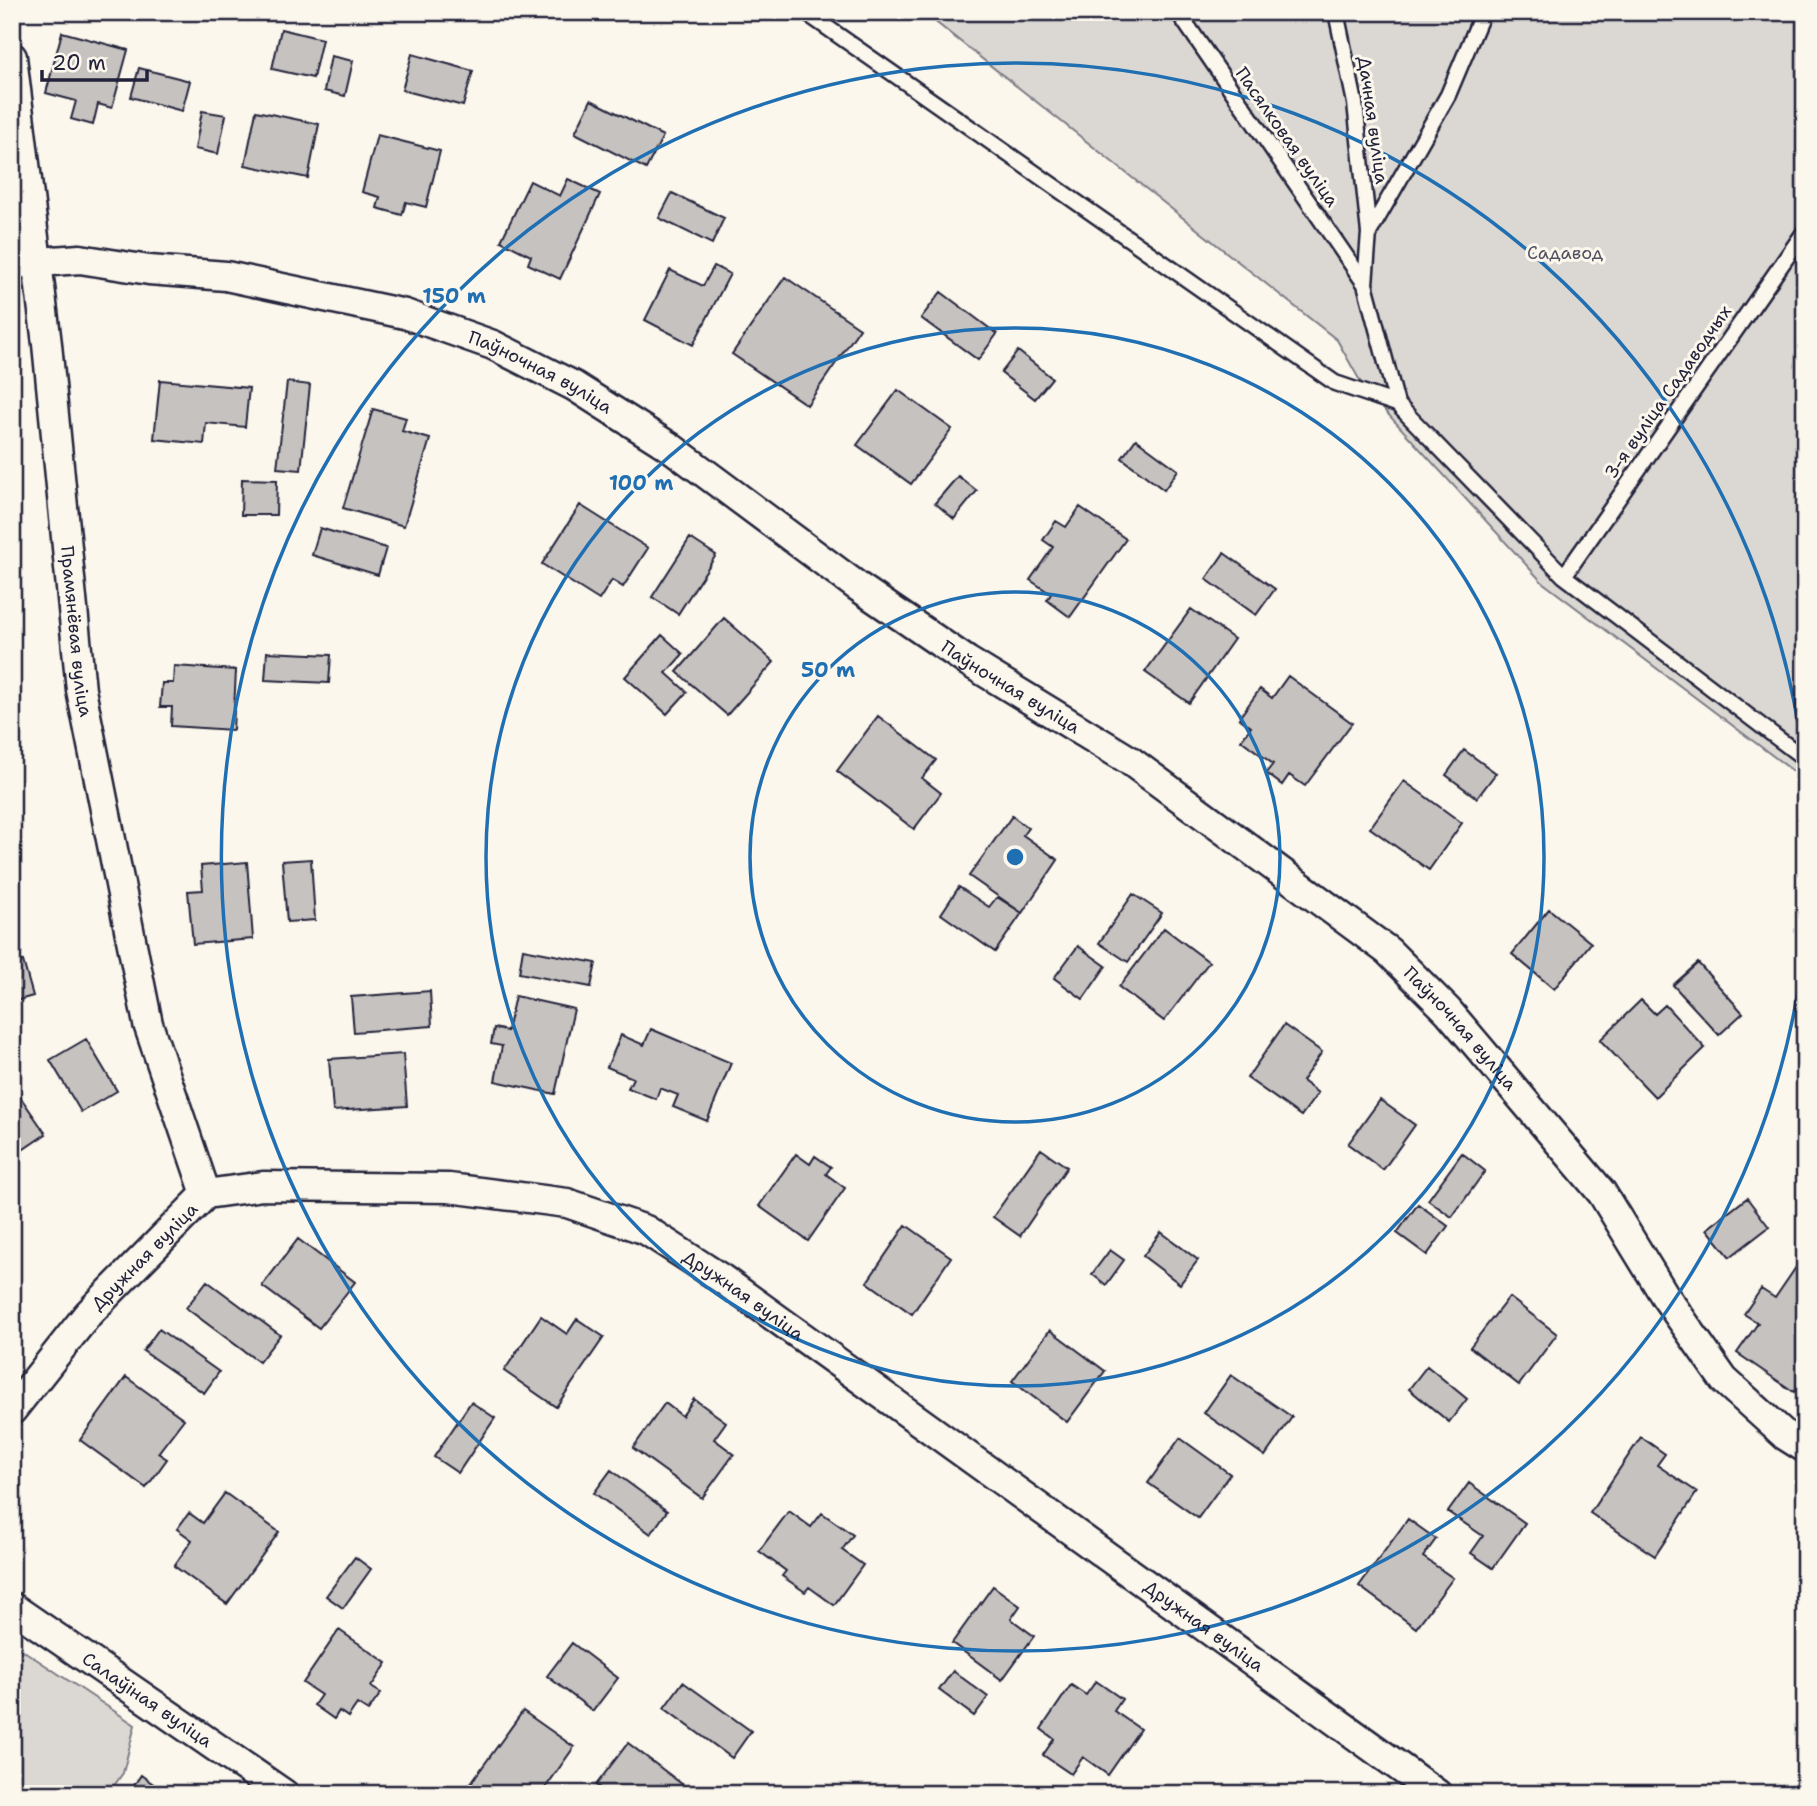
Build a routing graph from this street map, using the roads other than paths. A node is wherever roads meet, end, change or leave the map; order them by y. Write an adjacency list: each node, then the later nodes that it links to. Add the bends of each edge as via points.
1 (805, 12): 10 (lane, via 1335,383)
2 (1178, 12): 9 (lane, Пасялковая вуліца)
3 (1336, 12): 7 (lane, Дачная вуліца, via 1355,103)
4 (1483, 12): 7 (lane, via 1448,95)
5 (12, 57): 8 (street, Прамянёвая вуліца)
6 (1805, 231): 11 (lane, 3-я вуліца Садаводчых)
7 (1369, 233): 9 (lane)
8 (23, 262): 13 (street, Прамянёвая вуліца, via 47,344 81,690 148,1024); 15 (street, Паўночная вуліца, via 80,259 226,276 405,314 493,345 574,387 670,447 934,638 1129,760 1388,951 1456,1021 1602,1193 1665,1296 1724,1380)
9 (1365, 284): 10 (lane)
10 (1397, 404): 11 (lane)
11 (1564, 576): 12 (lane)
12 (1805, 760)
13 (206, 1194): 14 (street, Дружная вуліца, via 88,1314); 18 (street, Дружная вуліца, via 263,1186 449,1188 567,1203 646,1230 722,1279)
14 (12, 1410)
15 (1805, 1448)
16 (12, 1607): 17 (street, Салаўіная вуліца)
17 (284, 1794)
18 (1437, 1794)

